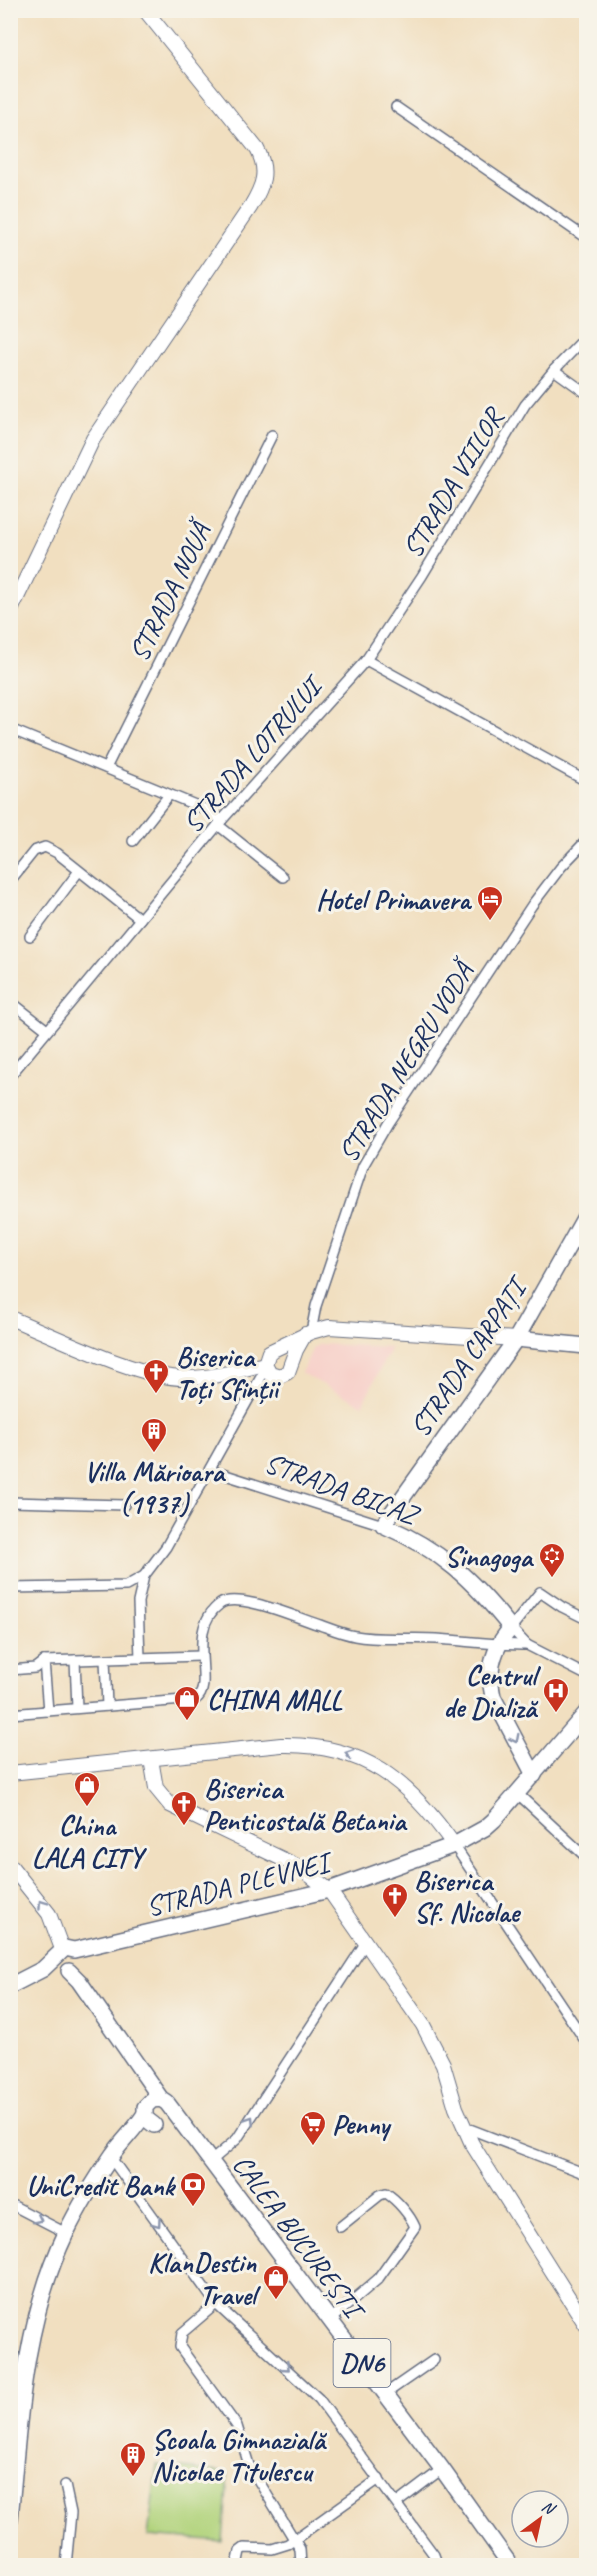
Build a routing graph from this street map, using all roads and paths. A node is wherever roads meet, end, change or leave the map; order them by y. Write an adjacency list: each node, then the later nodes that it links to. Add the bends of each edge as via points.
1 (145, 10): 8 (main road, via 257,148 264,181 93,439)
2 (396, 107): 3 (street)
3 (586, 238)
4 (586, 337): 5 (street, STRADA VIILOR)
5 (554, 369): 6 (street); 9 (street, STRADA VIILOR, via 525,405 422,576)
6 (586, 393)
7 (272, 435): 11 (street, STRADA NOUĂ)
8 (10, 612)
9 (366, 660): 12 (street); 14 (street, STRADA LOTRULUI)
10 (10, 729): 11 (street)
11 (106, 768): 13 (street)
12 (586, 782)
13 (169, 795): 14 (street, via 205,809); 15 (street)
14 (220, 823): 18 (street); 20 (street, STRADA LOTRULUI)
15 (134, 841)
16 (586, 841): 27 (street, STRADA NEGRU VODĂ, via 531,904 373,1146 348,1207)
17 (79, 871): 19 (street, via 45,847 34,851); 20 (street); 21 (street)
18 (283, 876)
19 (10, 881)
20 (140, 920): 23 (street, STRADA LOTRULUI)
21 (30, 936)
22 (10, 1001): 23 (street)
23 (47, 1030): 24 (street, STRADA LOTRULUI)
24 (10, 1076)
25 (586, 1215): 28 (main road, STRADA CARPAȚI)
26 (10, 1318): 32 (main road, via 166,1376 202,1377)
27 (308, 1333): 28 (main road, via 329,1328 377,1329); 30 (main road); 31 (main road)
28 (516, 1339): 29 (main road); 38 (main road, STRADA CARPAȚI)
29 (586, 1346)
30 (278, 1348): 31 (main road, via 287,1351); 32 (main road, via 269,1352)
31 (292, 1359): 33 (main road, via 288,1372)
32 (266, 1366): 33 (main road, via 270,1373); 34 (street)
33 (280, 1376): 34 (street, via 264,1385)
34 (249, 1402): 35 (street)
35 (210, 1470): 38 (street, STRADA BICAZ); 39 (street, via 166,1547)
36 (10, 1502): 37 (street)
37 (124, 1505)
38 (383, 1525): 42 (main road, STRADA BICAZ, via 447,1561 473,1582)
39 (144, 1576): 40 (street, via 126,1586); 46 (street, via 138,1602)
40 (10, 1588)
41 (586, 1619): 42 (street, via 540,1592)
42 (511, 1628): 43 (main road); 44 (street, STRADA BICAZ)
43 (498, 1645): 44 (street); 45 (street, via 435,1638 356,1636 229,1599 208,1617 202,1629); 59 (main road, one-way to 59, via 490,1677 493,1697)
44 (528, 1645): 51 (street, STRADA BICAZ)
45 (200, 1656): 46 (street); 52 (street, via 203,1692 196,1699)
46 (141, 1658): 47 (street)
47 (105, 1659): 48 (street); 52 (street)
48 (75, 1660): 49 (street); 53 (street)
49 (44, 1661): 50 (street, via 35,1668); 54 (street)
50 (10, 1670)
51 (586, 1675)
52 (107, 1706): 53 (street)
53 (77, 1708): 54 (street)
54 (48, 1711): 56 (street)
55 (586, 1713): 59 (main road, STRADA PLEVNEI)
56 (10, 1714)
57 (151, 1759): 58 (main road); 61 (main road, one-way to 57, via 404,1786 376,1766 341,1751 281,1745); 64 (main road, via 156,1788 170,1805 299,1866)
58 (10, 1773)
59 (534, 1775): 60 (main road, STRADA PLEVNEI)
60 (518, 1794): 61 (main road, STRADA PLEVNEI, via 485,1828); 62 (street)
61 (454, 1845): 64 (main road, STRADA PLEVNEI); 68 (street)
62 (586, 1857)
63 (10, 1865): 66 (main road, one-way to 63, via 49,1914)
64 (329, 1890): 65 (main road); 66 (main road, STRADA PLEVNEI, via 91,1946)
65 (366, 1942): 70 (main road, via 432,2042); 72 (street, one-way to 65, via 237,2139)
66 (66, 1963): 67 (main road, STRADA PLEVNEI); 69 (main road, via 151,2085)
67 (10, 1986)
68 (586, 2042)
69 (157, 2113): 71 (main road, via 133,2132); 72 (main road, CALEA BUCUREȘTI / DN6, via 193,2139)
70 (462, 2126): 73 (street); 79 (main road)
71 (111, 2158): 76 (main road); 77 (street, one-way to 77)
72 (210, 2162): 78 (main road, CALEA BUCUREȘTI / DN6)
73 (586, 2174)
74 (10, 2204): 76 (street, one-way to 76)
75 (340, 2227): 78 (street, via 386,2193 415,2227 378,2278)
76 (66, 2233): 86 (main road, via 28,2346)
77 (216, 2304): 83 (street, one-way to 83, via 311,2390); 87 (street, via 182,2333 180,2346 237,2426 249,2465)
78 (330, 2320): 81 (main road, CALEA BUCUREȘTI / DN6)
79 (586, 2325)
80 (434, 2360): 81 (street)
81 (386, 2394): 82 (main road, CALEA BUCUREȘTI / DN6)
82 (442, 2469): 85 (street); 92 (main road, CALEA BUCUREȘTI / DN6)
83 (379, 2480): 85 (street); 87 (street)
84 (65, 2485): 88 (street, via 71,2513)
85 (397, 2503): 91 (street)
86 (10, 2519)
87 (296, 2540): 89 (street, via 272,2549 244,2547); 90 (street)
88 (66, 2565)
89 (237, 2565)
90 (302, 2565)
91 (438, 2565)
92 (511, 2565)

